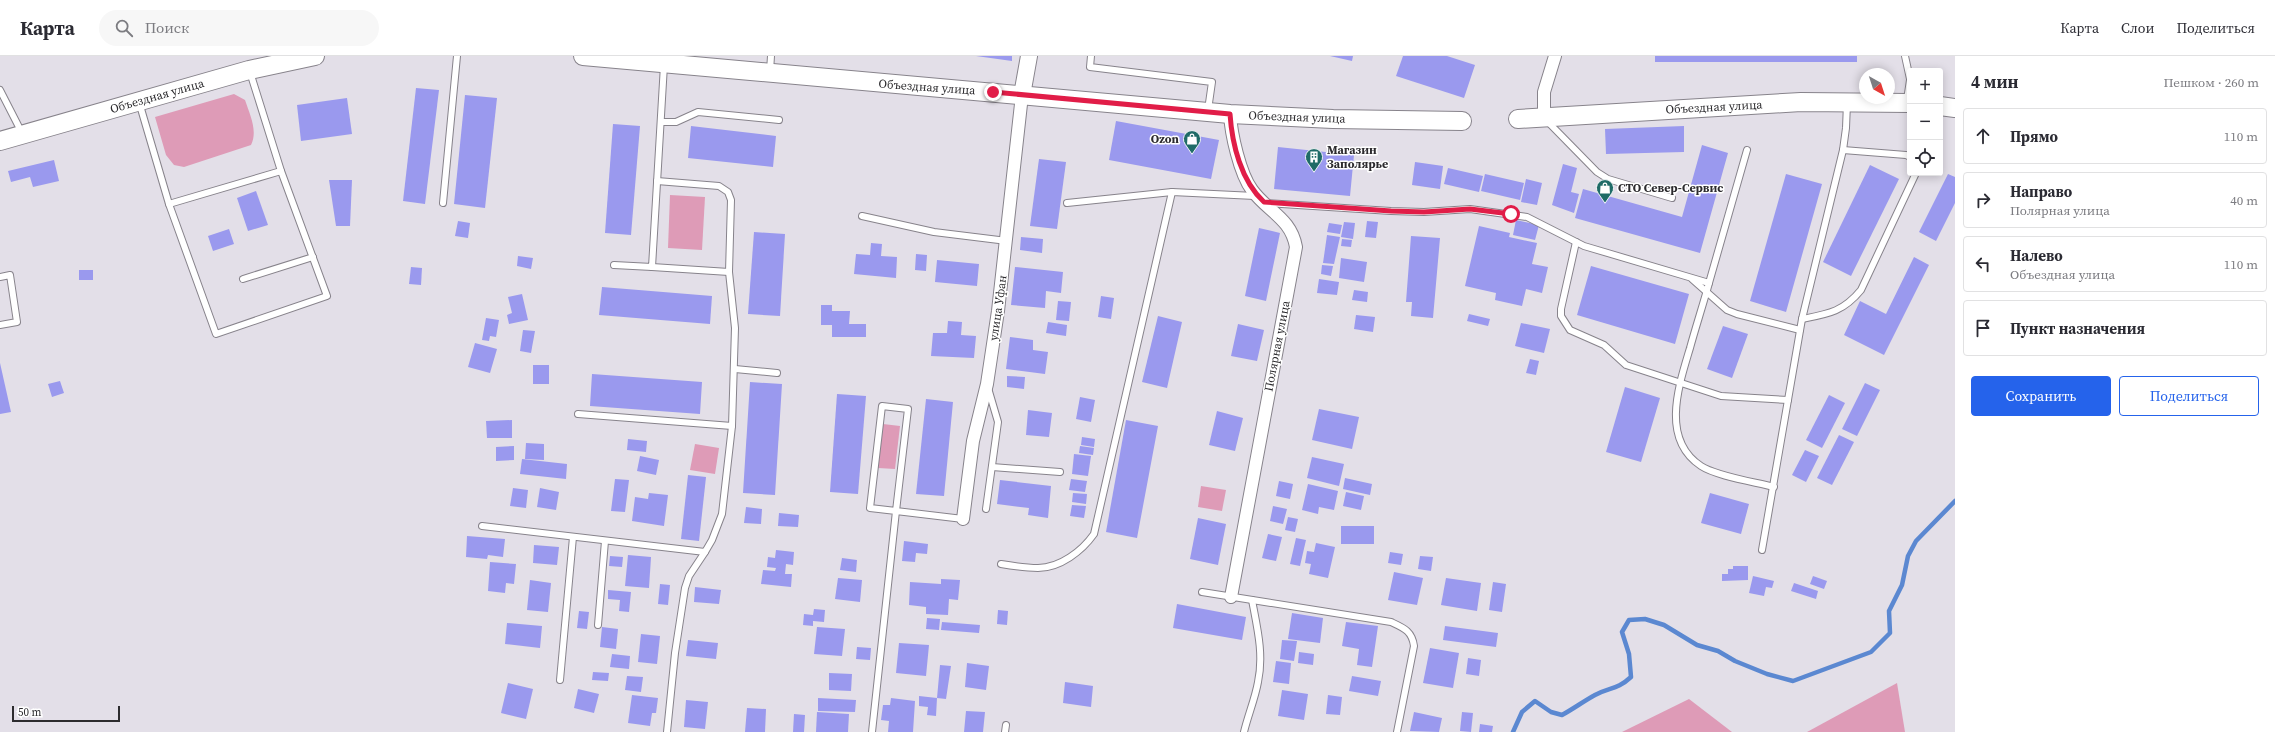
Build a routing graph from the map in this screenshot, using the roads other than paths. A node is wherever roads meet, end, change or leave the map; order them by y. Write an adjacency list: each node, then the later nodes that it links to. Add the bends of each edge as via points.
1 (457, 56): 39 (lane)
2 (583, 56): 9 (main road, Объездная улица)
3 (771, 56): 13 (lane)
4 (1029, 56): 15 (street)
5 (1091, 56): 21 (lane, via 1090,67 1212,82)
6 (1555, 56): 23 (street, via 1544,92)
7 (1905, 56): 11 (lane)
8 (305, 57): 12 (main road, Объездная улица)
9 (606, 57): 10 (main road, Объездная улица)
10 (671, 61): 13 (main road, Объездная улица); 27 (lane)
11 (1908, 68)
12 (249, 70): 16 (main road, Объездная улица); 33 (lane)
13 (770, 74): 15 (main road, Объездная улица)
14 (0, 90): 28 (lane)
15 (1022, 95): 21 (main road, Объездная улица); 43 (street, улица Уфан)
16 (139, 100): 28 (main road, Объездная улица); 41 (lane)
17 (1847, 102): 18 (main road, Объездная улица); 23 (main road, Объездная улица, via 1801,102); 31 (lane)
18 (1907, 103)
19 (1943, 106): 20 (main road)
20 (1955, 108)
21 (1208, 112): 22 (main road, Объездная улица)
22 (1230, 114): 26 (main road, Объездная улица); 38 (street, Полярная улица, via 1231,130 1247,181)
23 (1544, 118): 24 (main road, Объездная улица); 37 (lane, via 1597,172 1608,179)
24 (1518, 119)
25 (779, 120): 27 (lane, via 698,112 676,122)
26 (1462, 121)
27 (662, 122): 35 (lane)
28 (23, 135): 29 (main road, Объездная улица)
29 (0, 141)
30 (1747, 150): 52 (lane)
31 (1843, 150): 32 (lane); 54 (lane)
32 (1907, 156)
33 (281, 171): 41 (lane); 45 (lane)
34 (1915, 176): 54 (lane, via 1861,290 1854,299 1838,311)
35 (657, 181): 47 (lane); 48 (lane, via 719,186 728,192 731,200)
36 (1172, 192): 38 (lane); 40 (lane); 75 (lane, via 1094,534 1086,546 1054,564 1039,568)
37 (1672, 198)
38 (1260, 199): 44 (lane, via 1391,211 1470,209 1527,217); 77 (street, Полярная улица, via 1288,225 1296,247)
39 (443, 203)
40 (1067, 203)
41 (169, 204): 45 (lane, via 216,334 327,296)
42 (862, 216): 43 (lane, via 934,232)
43 (1007, 241): 60 (street, улица Уфан)
44 (1576, 242): 50 (lane); 59 (lane, via 1561,309 1565,324 1570,330 1604,345 1626,365)
45 (312, 257): 51 (lane)
46 (614, 265): 47 (lane)
47 (652, 267): 48 (lane)
48 (729, 272): 57 (lane, via 735,328)
49 (0, 277): 55 (lane, via 10,275 17,322)
50 (1691, 278): 52 (lane); 53 (lane)
51 (244, 279)
52 (1709, 283): 53 (lane)
53 (1706, 293): 56 (lane, via 1718,304 1737,314); 59 (lane)
54 (1802, 319): 56 (lane)
55 (0, 325)
56 (1800, 330): 61 (lane)
57 (735, 369): 58 (lane); 63 (lane)
58 (777, 373)
59 (1680, 382): 61 (lane, via 1720,396); 66 (lane, via 1675,402 1677,431 1684,449 1692,459 1712,471)
60 (987, 384): 64 (lane, via 998,422); 69 (street, улица Уфан, via 973,441)
61 (1788, 400): 66 (lane)
62 (578, 414): 63 (lane)
63 (732, 426): 74 (lane, via 722,514)
64 (992, 467): 65 (lane); 67 (lane)
65 (1060, 472)
66 (1774, 488): 73 (lane)
67 (986, 509)
68 (896, 511): 68 (lane, via 908,409 882,406 870,508); 69 (lane); 82 (lane)
69 (963, 519)
70 (482, 526): 71 (lane)
71 (573, 537): 72 (lane); 80 (lane)
72 (605, 541): 74 (lane); 79 (lane)
73 (1762, 550)
74 (705, 552): 81 (lane, via 689,576 685,588)
75 (1001, 564)
76 (1202, 592): 77 (lane)
77 (1231, 597): 78 (lane)
78 (1252, 600): 83 (lane, via 1259,637 1259,680); 84 (lane, via 1391,622 1409,631 1414,646)
79 (598, 625)
80 (560, 680)
81 (667, 732)
82 (872, 732)
83 (1244, 732)
84 (1397, 732)

